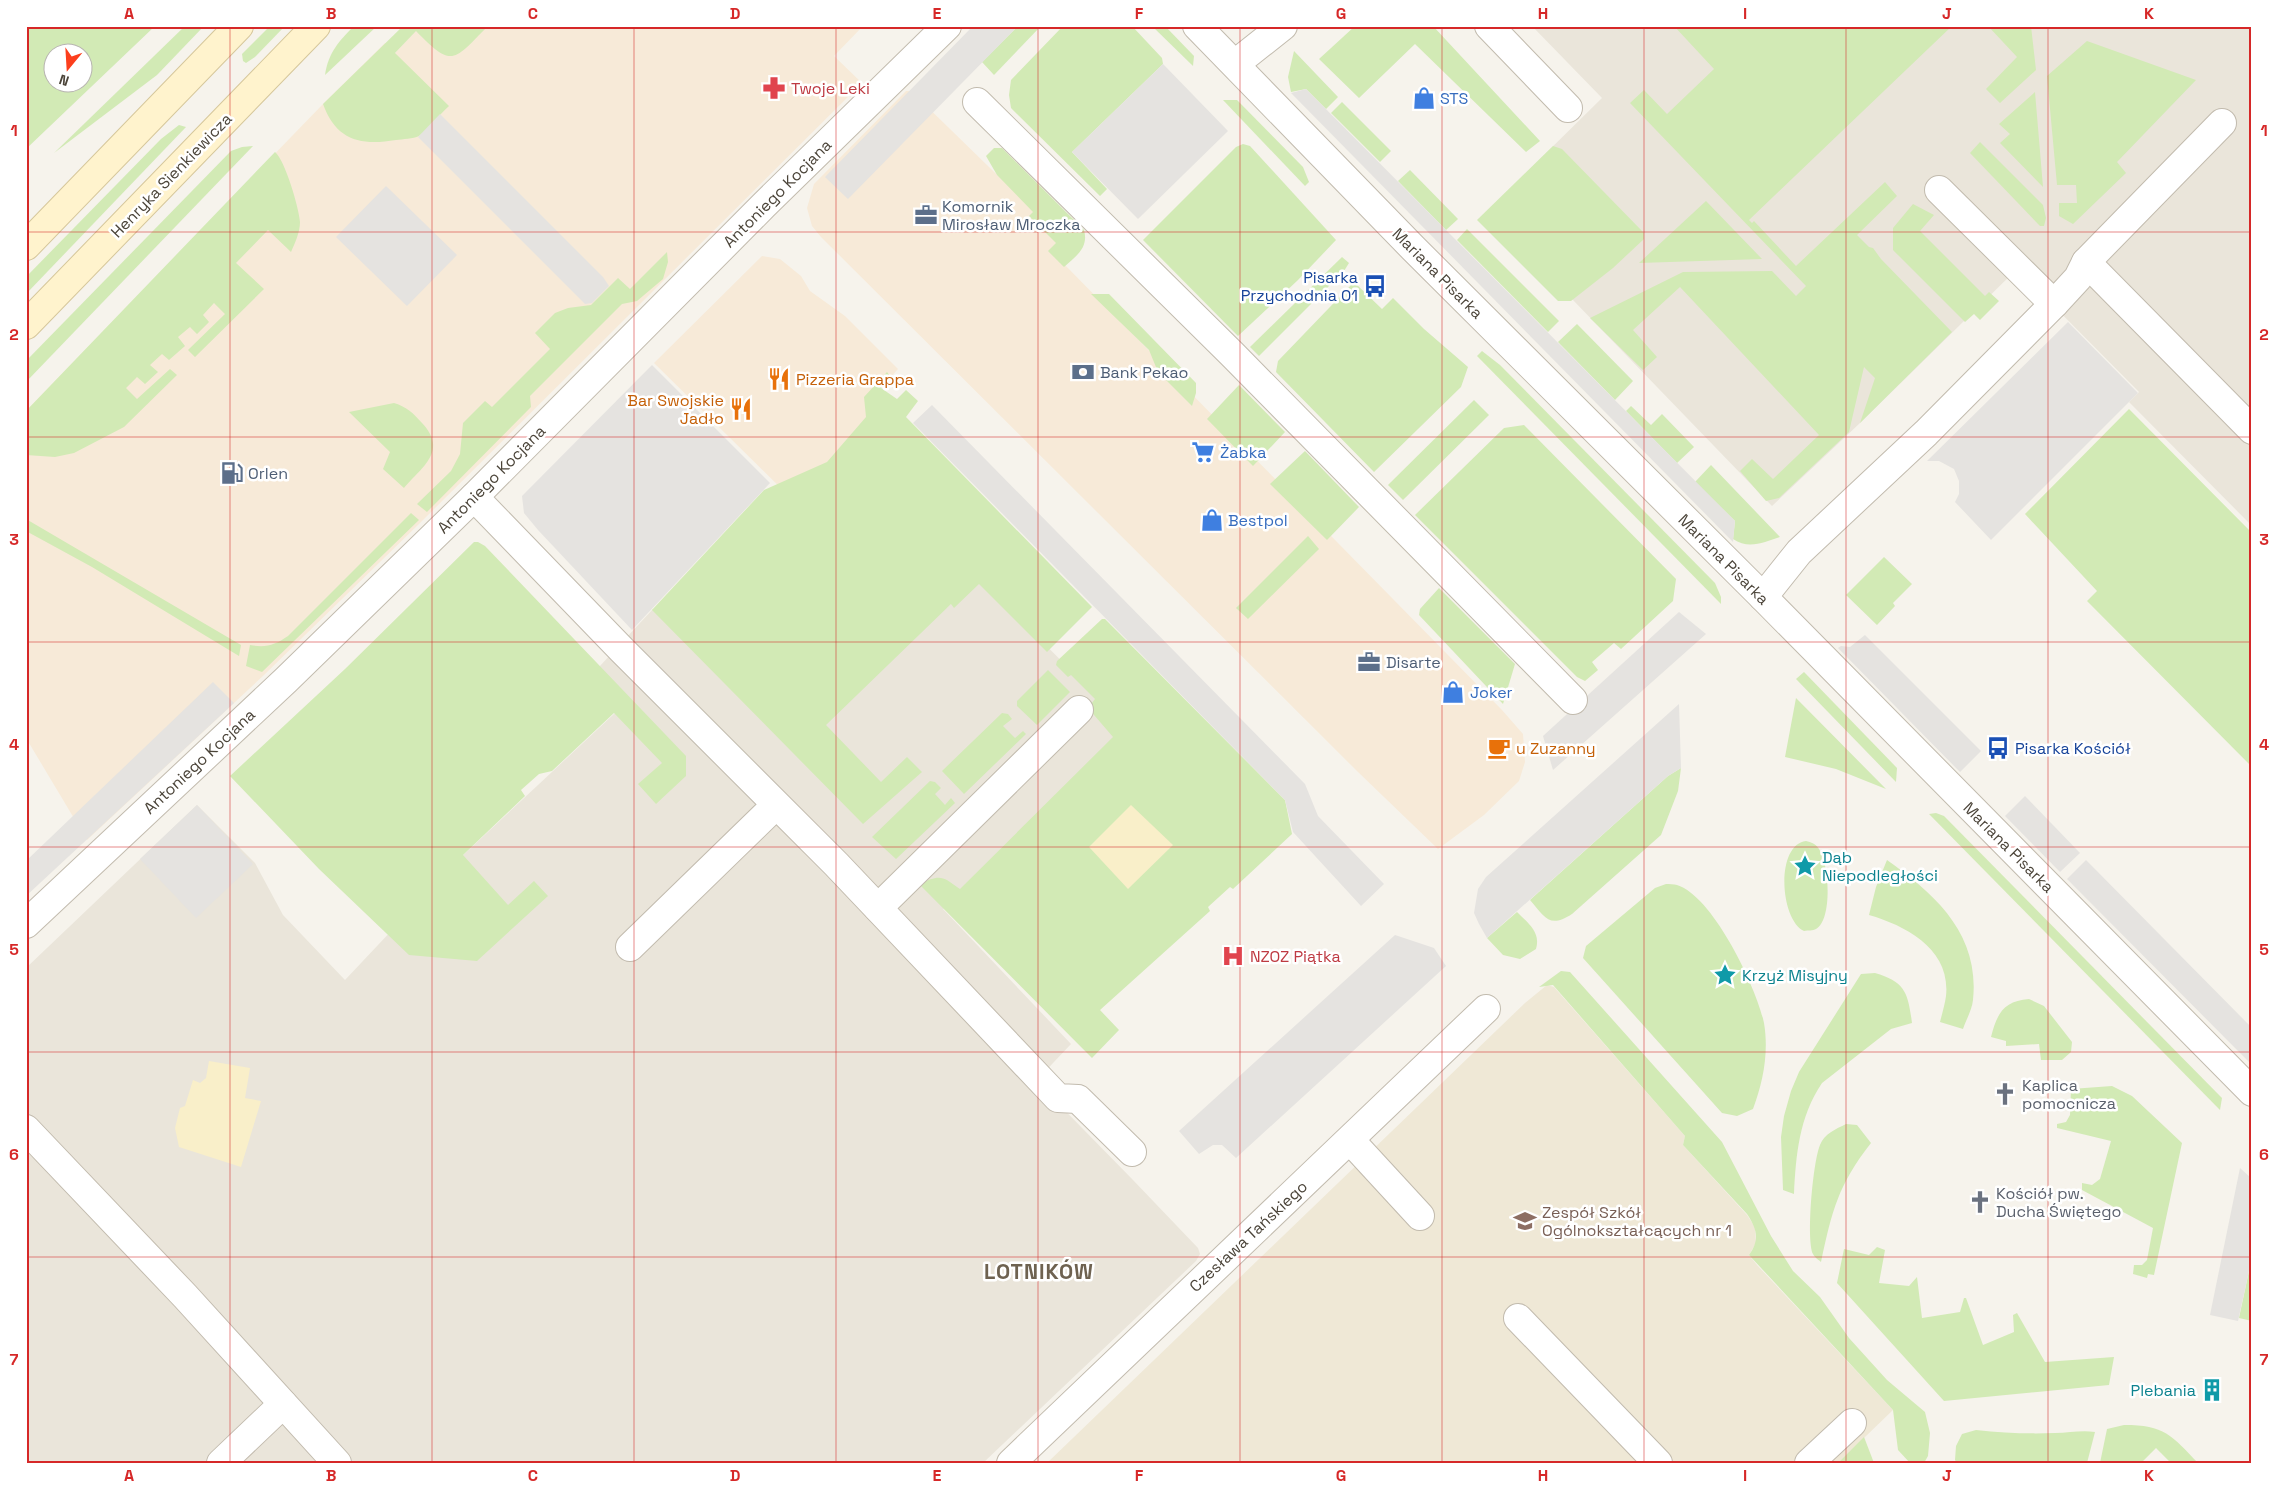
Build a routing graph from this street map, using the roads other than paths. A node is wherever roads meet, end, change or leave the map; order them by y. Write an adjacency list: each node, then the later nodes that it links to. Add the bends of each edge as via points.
1 (239, 26): 12 (street)
2 (316, 26): 15 (street, Henryka Sienkiewicza)
3 (947, 26): 17 (street, Antoniego Kocjana)
4 (1197, 26): 7 (street, Mariana Pisarka)
5 (1283, 26): 7 (street)
6 (1489, 26): 9 (street)
7 (1236, 64): 18 (street, Mariana Pisarka, via 1412,248)
8 (977, 102): 19 (street, via 1232,354)
9 (1568, 108)
10 (2222, 123): 13 (street)
11 (1939, 190): 14 (street)
12 (26, 246)
13 (2086, 262): 14 (street, via 2078,278); 16 (street)
14 (2054, 304): 18 (street, via 1919,440 1799,552)
15 (26, 325)
16 (2252, 430)
17 (474, 497): 21 (street); 23 (street, Antoniego Kocjana, via 286,680)
18 (1763, 597): 26 (street, Mariana Pisarka)
19 (1573, 700)
20 (1079, 710): 22 (street)
21 (776, 805): 22 (street); 24 (street)
22 (878, 908): 29 (street, via 1058,1098 1078,1099)
23 (26, 924)
24 (630, 947)
25 (1486, 1009): 28 (street, Czesława Tańskiego)
26 (2252, 1092)
27 (26, 1129): 32 (street)
28 (1350, 1140): 30 (street); 36 (street, Czesława Tańskiego)
29 (1132, 1152)
30 (1420, 1216)
31 (1518, 1318): 37 (street)
32 (283, 1404): 34 (street); 35 (street)
33 (1852, 1423): 38 (street)
34 (221, 1463)
35 (337, 1463)
36 (1010, 1463)
37 (1658, 1463)
38 (1809, 1463)

